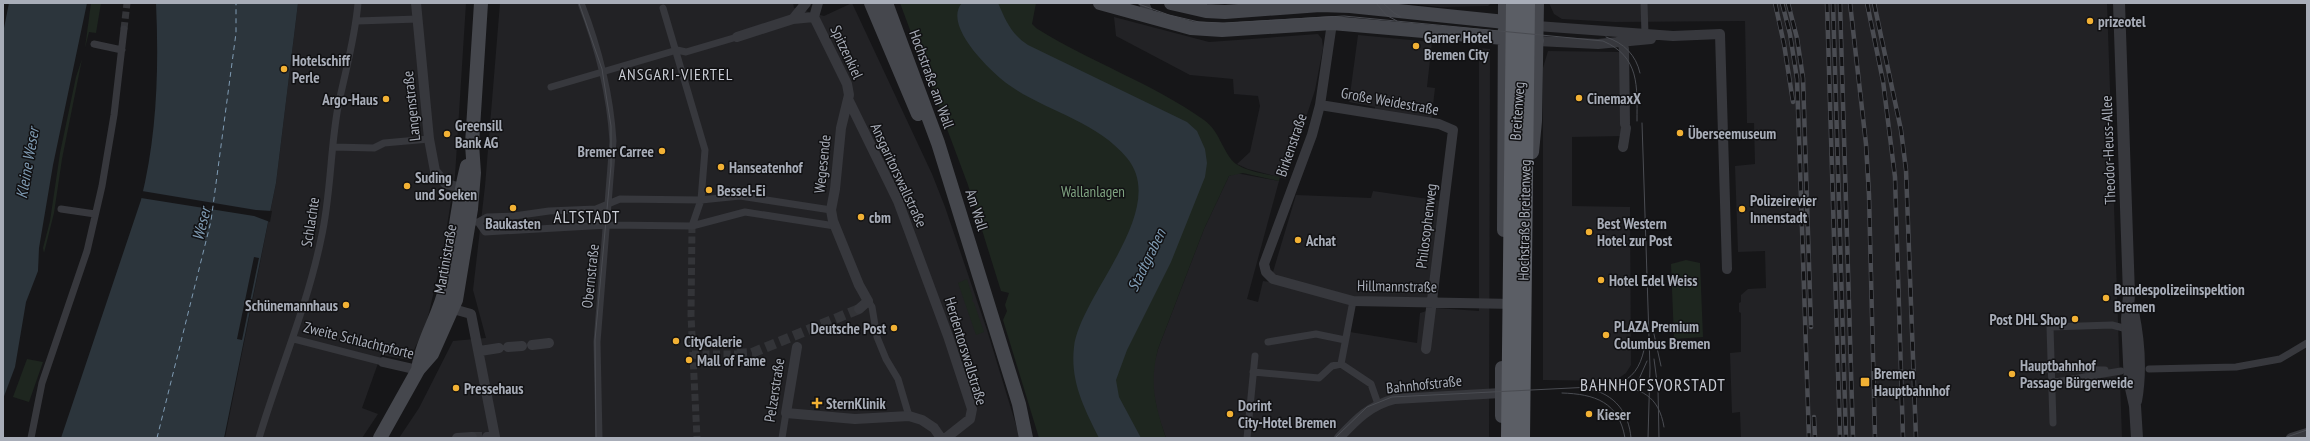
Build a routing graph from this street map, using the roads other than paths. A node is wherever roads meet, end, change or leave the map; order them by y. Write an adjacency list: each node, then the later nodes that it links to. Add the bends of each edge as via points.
1 (358, 3): 25 (street, Schlachte)
2 (416, 3): 23 (street, Langenstraße)
3 (481, 3): 46 (main road, Martinistraße)
4 (582, 3): 40 (street, Obernstraße)
5 (818, 3): 22 (street)
6 (872, 3): 51 (main road, Am Wall, via 936,159)
7 (886, 3): 51 (main road, Hochstraße am Wall)
8 (1100, 3): 21 (main road)
9 (1144, 3): 21 (street)
10 (1171, 3): 18 (main road, via 1206,11 1225,12)
11 (1505, 3): 26 (main road, Breitenweg)
12 (1514, 3): 111 (highway, Hochstraße Breitenweg)
13 (1527, 3): 112 (highway, Hochstraße Breitenweg)
14 (1537, 3): 28 (main road, Breitenweg)
15 (1644, 3): 31 (street)
16 (2119, 3): 65 (street, Theodor-Heuss-Allee)
17 (803, 5): 24 (street)
18 (1351, 5): 19 (main road)
19 (1390, 7): 26 (main road)
20 (663, 8): 39 (street)
21 (1150, 16): 27 (main road, via 1192,28 1222,30)
22 (814, 17): 24 (street); 42 (street, Spitzenkiel, via 847,84)
23 (418, 19): 25 (street); 45 (street, Langenstraße)
24 (792, 19): 33 (street)
25 (357, 21): 48 (street, Schlachte, via 338,108)
26 (1505, 21): 28 (main road); 34 (main road, Breitenweg)
27 (1332, 23): 34 (main road); 43 (street, Birkenstraße)
28 (1537, 26): 30 (street); 35 (main road, Breitenweg)
29 (124, 29): 38 (street)
30 (1620, 32): 31 (street); 36 (street)
31 (1645, 34): 32 (street)
32 (1673, 36): 36 (street); 63 (street, via 1720,34)
33 (737, 38): 39 (street, via 686,52)
34 (1505, 39): 35 (main road); 50 (main road, Breitenweg)
35 (1537, 42): 36 (street); 47 (main road, Breitenweg)
36 (1623, 42): 49 (street, via 1626,126)
37 (94, 44): 38 (street)
38 (122, 50): 57 (street, via 114,115)
39 (677, 50): 40 (street); 53 (street, via 704,150)
40 (604, 70): 41 (street); 54 (street, Obernstraße, via 611,108 613,141)
41 (551, 86)
42 (848, 101): 56 (street, Wegesende, via 841,128); 62 (street, Ansgaritorswallstraße, via 898,201)
43 (1320, 105): 44 (street, Große Weidestraße, via 1439,124); 64 (street, Birkenstraße, via 1312,135 1264,264)
44 (1453, 130): 68 (street, Philosophenweg)
45 (429, 139): 48 (street, via 384,143 374,148); 52 (street, Langenstraße, via 436,175 446,184)
46 (472, 144): 52 (main road, Martinistraße); 58 (main road, Martinistraße)
47 (1532, 146): 50 (main road, via 1523,156); 72 (main road, Breitenweg)
48 (333, 147): 74 (street, Schlachte, via 322,237)
49 (1623, 147)
50 (1504, 148): 69 (main road, Breitenweg)
51 (945, 167): 107 (main road, Am Wall, via 1015,391)
52 (462, 188): 70 (main road, Martinistraße)
53 (701, 200): 54 (street, via 620,199); 56 (street, via 740,196); 60 (street)
54 (610, 203): 58 (street, via 596,209 487,217); 59 (street, Obernstraße)
55 (61, 208): 57 (street)
56 (831, 210): 61 (street, Wegesende)
57 (95, 214): 99 (street, via 87,251 42,383)
58 (473, 222): 59 (street, via 484,232); 70 (main road, Martinistraße, via 460,280)
59 (608, 225): 60 (street); 103 (street, Obernstraße, via 598,342)
60 (692, 226): 61 (street, via 745,212)
61 (836, 228): 66 (street, Wegesende)
62 (922, 262): 106 (street, Herdentorswallstraße, via 972,410 970,419)
63 (1728, 269)
64 (1266, 272): 67 (street, Hillmannstraße, via 1273,279)
65 (2129, 295): 73 (street, Theodor-Heuss-Allee); 92 (street, Theodor-Heuss-Allee, via 2137,336 2139,384)
66 (868, 301): 71 (street); 94 (street, via 872,307 878,337 886,359 898,379)
67 (1353, 301): 68 (street, Hillmannstraße); 75 (street)
68 (1432, 301): 69 (street, Hillmannstraße); 80 (street, Philosophenweg)
69 (1503, 303): 72 (street, Hillmannstraße, via 1516,304); 90 (main road, Breitenweg)
70 (447, 308): 81 (street, via 471,314); 87 (main road, Martinistraße, via 420,354)
71 (858, 309)
72 (1529, 314): 113 (main road, Breitenweg)
73 (2127, 329): 85 (street, via 2112,325 2050,327); 92 (street, Theodor-Heuss-Allee, via 2130,384)
74 (294, 339): 83 (street, Zweite Schlachtpforte); 100 (street, Schlachte)
75 (1345, 340): 76 (street, via 1316,334); 84 (street)
76 (1268, 342)
77 (2307, 342): 86 (street, via 2280,359 2236,367)
78 (549, 343): 81 (street)
79 (797, 347): 93 (street, Pelzerstraße)
80 (1426, 349)
81 (480, 351): 98 (street)
82 (1255, 356): 88 (street)
83 (383, 362): 87 (street, Zweite Schlachtpforte)
84 (1340, 364): 88 (street, via 1332,366 1319,378); 91 (street, via 1371,384)
85 (2049, 369): 89 (street); 89 (street, via 2121,371)
86 (2149, 369)
87 (418, 370): 101 (main road, Martinistraße)
88 (1253, 372): 108 (street)
89 (2049, 383): 95 (street)
90 (1501, 393): 91 (street, Bahnhofstraße, via 1395,399); 110 (main road, Breitenweg)
91 (1378, 404): 109 (street, Bahnhofstraße, via 1363,414)
92 (2135, 406): 114 (street, Theodor-Heuss-Allee)
93 (786, 413): 94 (street, via 855,419); 104 (street, Pelzerstraße)
94 (909, 416): 105 (street, via 922,420 934,428)
95 (2053, 424)
96 (2307, 433): 115 (street)
97 (472, 437): 102 (street)
98 (492, 437)
99 (31, 438)
100 (259, 438)
101 (380, 438)
102 (457, 438)
103 (598, 438)
104 (782, 438)
105 (941, 438)
106 (946, 438)
107 (1026, 438)
108 (1247, 438)
109 (1339, 438)
110 (1502, 438)
111 (1509, 438)
112 (1522, 438)
113 (1529, 438)
114 (2137, 438)
115 (2291, 438)

